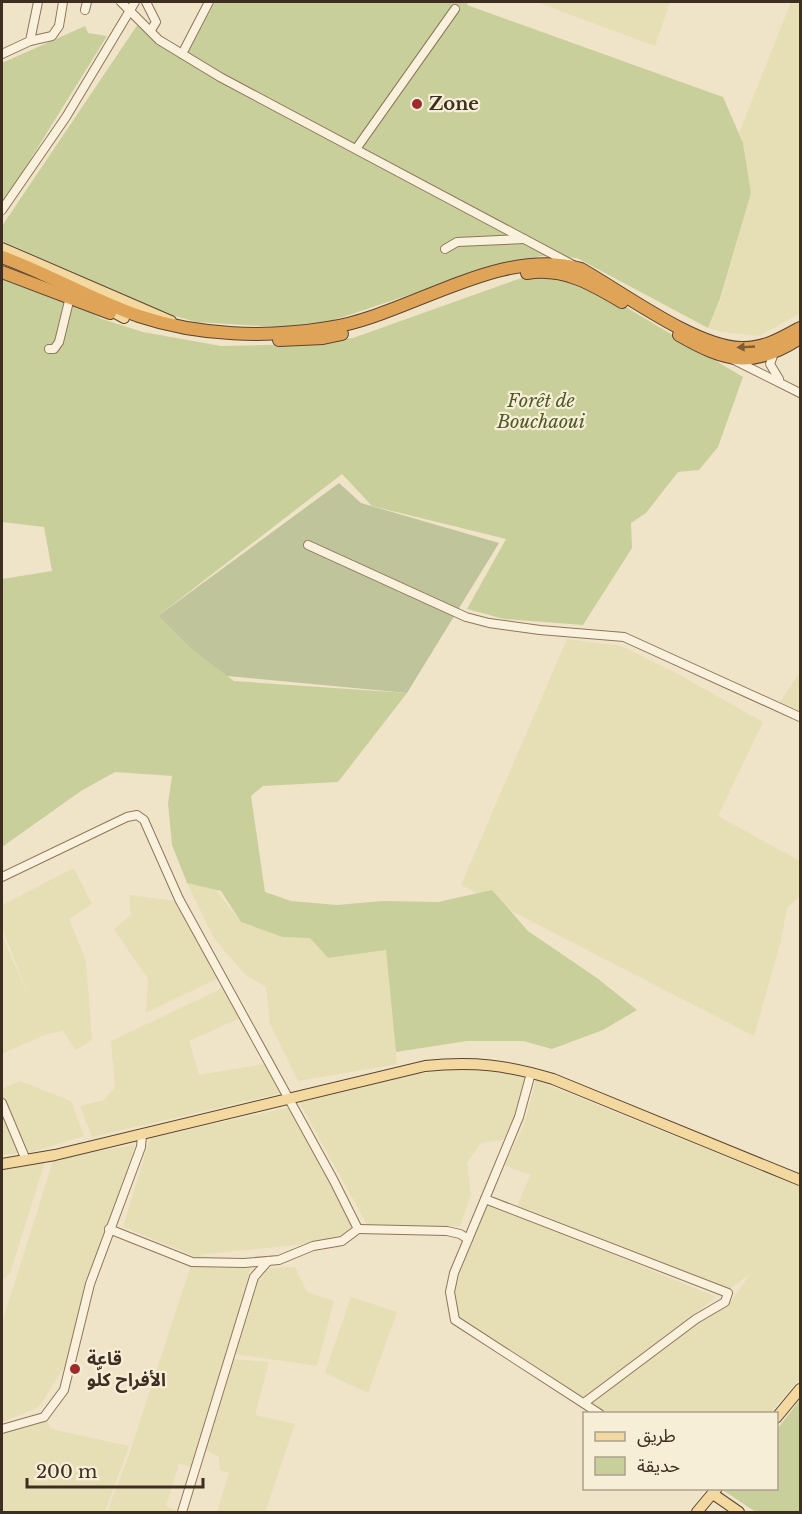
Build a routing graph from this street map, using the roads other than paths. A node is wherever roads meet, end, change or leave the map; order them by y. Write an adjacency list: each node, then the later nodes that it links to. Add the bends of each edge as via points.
1 (38, 2): 10 (street)
2 (63, 2): 10 (street, via 59,26 52,36)
3 (121, 2): 8 (street)
4 (135, 2): 8 (street)
5 (146, 2): 9 (street, via 156,22)
6 (208, 2): 12 (street)
7 (455, 9): 13 (street)
8 (132, 11): 9 (street); 14 (street)
9 (151, 30): 12 (street, via 159,40)
10 (30, 41): 11 (street)
11 (2, 54)
12 (182, 54): 13 (street)
13 (356, 150): 15 (street)
14 (2, 210)
15 (524, 239): 17 (street, via 457,242); 20 (street)
16 (2, 248): 25 (main road)
17 (446, 249)
18 (2, 257): 25 (highway, via 131,312)
19 (2, 262): 23 (main road)
20 (581, 269): 24 (highway, one-way to 20, via 757,347 721,345 688,332); 25 (highway, via 554,263 527,265 330,328 259,333)
21 (2, 272): 22 (highway)
22 (70, 297): 23 (highway); 27 (street, via 59,342)
23 (124, 318): 29 (highway, via 194,337 323,338 354,331 472,287 550,271 586,282 694,344)
24 (801, 327)
25 (188, 328)
26 (801, 338): 28 (highway)
27 (49, 349)
28 (774, 353): 29 (highway, via 754,359); 30 (street, via 770,361 772,372)
29 (730, 358): 30 (street)
30 (789, 387): 31 (street)
31 (801, 393)
32 (308, 544): 33 (street, via 466,617 540,630 624,637)
33 (801, 717)
34 (2, 877): 36 (street, via 127,817 137,815 144,820 179,899)
35 (531, 1073): 36 (main road, via 481,1063 425,1066); 41 (main road); 42 (street, via 519,1117)
36 (290, 1100): 38 (main road); 44 (street)
37 (2, 1103): 39 (street)
38 (142, 1135): 39 (main road); 43 (street, via 141,1147)
39 (26, 1160): 40 (main road)
40 (2, 1164)
41 (801, 1180)
42 (485, 1199): 45 (street); 48 (street, via 728,1293 725,1302 696,1318)
43 (109, 1229): 46 (street, via 192,1262); 51 (street, via 90,1284 64,1390 44,1418)
44 (358, 1229): 45 (street, via 447,1231); 46 (street, via 342,1241)
45 (468, 1239): 48 (street, via 450,1292 455,1320)
46 (268, 1261): 53 (street, via 254,1277)
47 (801, 1389): 50 (main road)
48 (584, 1403): 49 (street)
49 (598, 1412)
50 (778, 1417)
51 (2, 1430)
52 (715, 1491): 54 (main road); 55 (main road)
53 (182, 1512)
54 (697, 1512)
55 (739, 1512)

